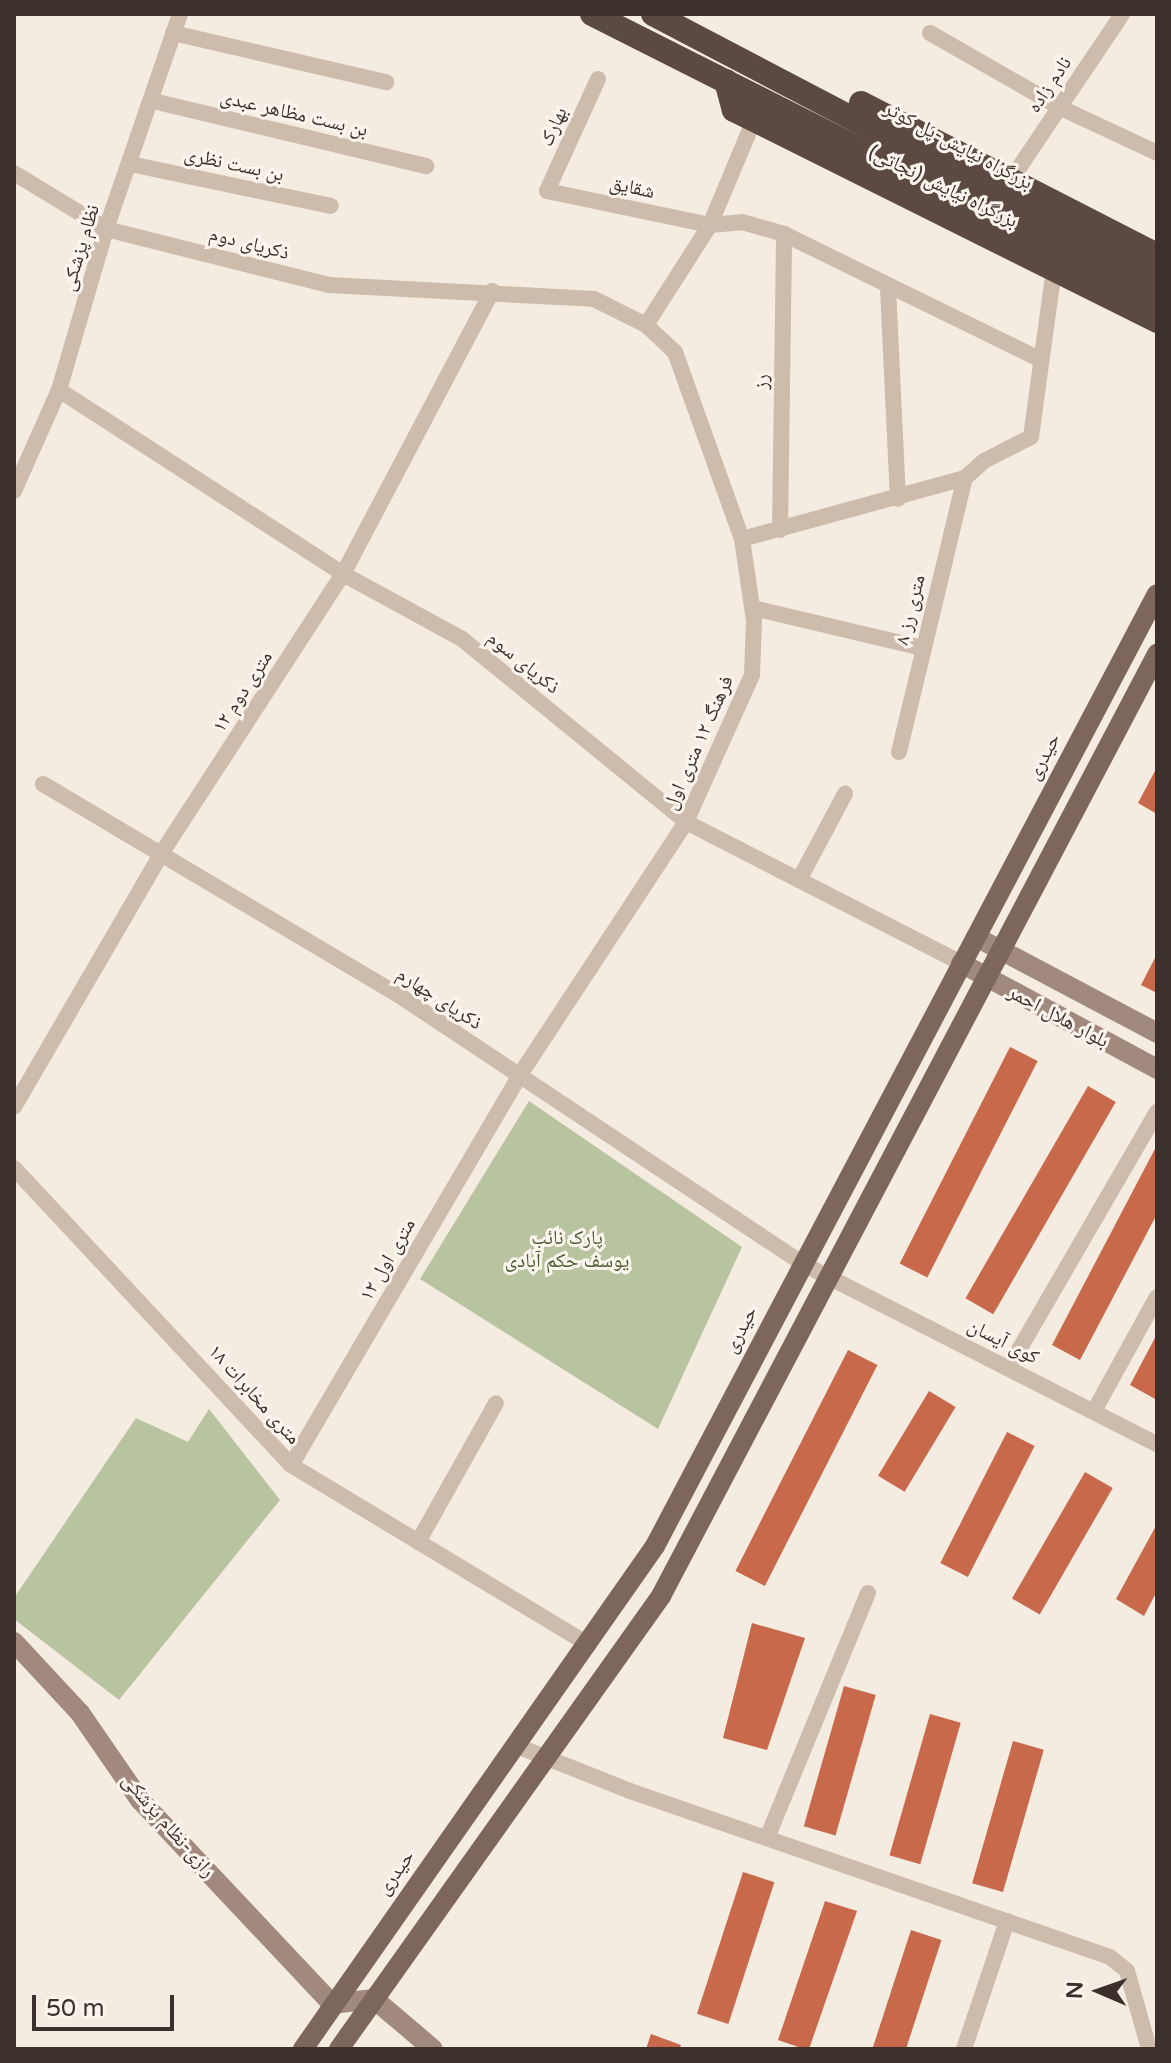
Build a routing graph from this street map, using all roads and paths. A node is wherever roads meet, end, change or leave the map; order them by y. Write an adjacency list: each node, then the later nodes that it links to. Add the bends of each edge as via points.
1 (180, 14): 5 (street, نظام پزشکی)
2 (592, 14): 9 (highway)
3 (653, 14): 7 (highway, بزرگراه نیایش-پل کوثر)
4 (1122, 14): 12 (street, نادم زاده)
5 (173, 33): 10 (street); 11 (street, نظام پزشکی)
6 (930, 33): 12 (street)
7 (737, 56): 18 (highway, via 766,56); 26 (highway, بزرگراه نیایش-پل کوثر)
8 (598, 79): 19 (street, بهارک)
9 (726, 81): 13 (highway, بزرگراه نیایش (نجاتی), via 734,110); 29 (highway)
10 (386, 82)
11 (153, 101): 15 (street, نظام پزشکی); 16 (street, بن بست مظاهر عبدی)
12 (1059, 107): 14 (street); 18 (street, نادم زاده)
13 (754, 120): 21 (street); 25 (highway, بزرگراه نیایش (نجاتی))
14 (1157, 153)
15 (130, 164): 20 (street, بن بست نظری); 22 (street, نظام پزشکی)
16 (426, 166)
17 (14, 173): 22 (street, ذکریای دوم)
18 (1012, 178): 24 (highway)
19 (547, 191): 21 (street, شقایق)
20 (331, 206)
21 (710, 225): 23 (street, شقایق, via 742,222); 31 (street)
22 (106, 229): 28 (street, ذکریای دوم, via 329,285); 33 (street, نظام پزشکی)
23 (784, 234): 27 (street, شقایق); 37 (street, رز)
24 (1157, 255)
25 (1054, 269): 30 (highway, بزرگراه نیایش (نجاتی)); 32 (street)
26 (1157, 278)
27 (888, 288): 32 (street, شقایق); 36 (street)
28 (492, 291): 31 (street, فرهنگ ۱۲ متری اول, via 594,299); 39 (street, ۱۲ متری دوم)
29 (1157, 299)
30 (1157, 321)
31 (646, 325): 38 (street, فرهنگ ۱۲ متری اول, via 675,352)
32 (1039, 359): 34 (street, via 1031,437 984,461)
33 (59, 390): 35 (street, نظام پزشکی); 39 (street, ذکریای سوم)
34 (965, 478): 36 (street); 42 (street, ۸ متری رز)
35 (14, 491)
36 (898, 499): 37 (street)
37 (780, 530): 38 (street)
38 (742, 539): 41 (street, فرهنگ ۱۲ متری اول)
39 (343, 574): 47 (street, ذکریای سوم, via 462,639); 48 (street, ۱۲ متری دوم)
40 (1157, 594): 50 (main road, حیدری)
41 (753, 608): 42 (street); 47 (street, فرهنگ ۱۲ متری اول, via 752,675)
42 (922, 648): 44 (street, ۸ متری رز)
43 (1157, 654): 51 (main road)
44 (899, 752)
45 (43, 784): 48 (street, ذکریای چهارم)
46 (845, 794): 49 (street)
47 (686, 822): 49 (street, ذکریای سوم); 56 (street, فرهنگ ۱۲ متری اول)
48 (161, 854): 56 (street, ذکریای چهارم, via 403,998); 57 (street, ۱۲ متری دوم)
49 (799, 880): 52 (street, ذکریای سوم)
50 (976, 937): 51 (main road, بلوار هلال احمر); 52 (main road, حیدری)
51 (1004, 953): 53 (main road); 54 (main road, بلوار هلال احمر)
52 (961, 963): 53 (main road, بلوار هلال احمر); 60 (main road, حیدری)
53 (989, 980): 55 (main road, بلوار هلال احمر); 61 (main road)
54 (1157, 1033)
55 (1157, 1069)
56 (520, 1075): 60 (street, ذکریای چهارم); 67 (street, ۱۲ متری اول)
57 (14, 1107)
58 (1157, 1112): 63 (street)
59 (14, 1168): 67 (street, ۱۸ متری مخابرات)
60 (803, 1264): 61 (street, کوی آیسان); 71 (main road, حیدری, via 655,1546)
61 (830, 1278): 63 (street, کوی آیسان); 73 (main road, via 661,1596)
62 (1157, 1297): 65 (street)
63 (1009, 1367): 65 (street, کوی آیسان)
64 (496, 1403): 68 (street)
65 (1094, 1411): 66 (street, کوی آیسان)
66 (1157, 1444)
67 (291, 1465): 68 (street, ۱۸ متری مخابرات)
68 (418, 1542): 71 (street, ۱۸ متری مخابرات)
69 (868, 1593): 74 (street)
70 (14, 1642): 77 (main road, رازی-نظام پزشکی, via 80,1713 140,1800)
71 (589, 1645): 72 (main road, حیدری)
72 (517, 1746): 73 (street); 77 (main road, حیدری)
73 (547, 1760): 74 (street); 76 (main road)
74 (767, 1838): 75 (street)
75 (1007, 1921): 81 (street); 82 (street, via 1110,1957 1127,1971)
76 (374, 1999): 77 (main road); 78 (main road); 80 (main road)
77 (332, 2004): 79 (main road, حیدری)
78 (434, 2048)
79 (303, 2049)
80 (339, 2049)
81 (964, 2049)
82 (1149, 2049)

